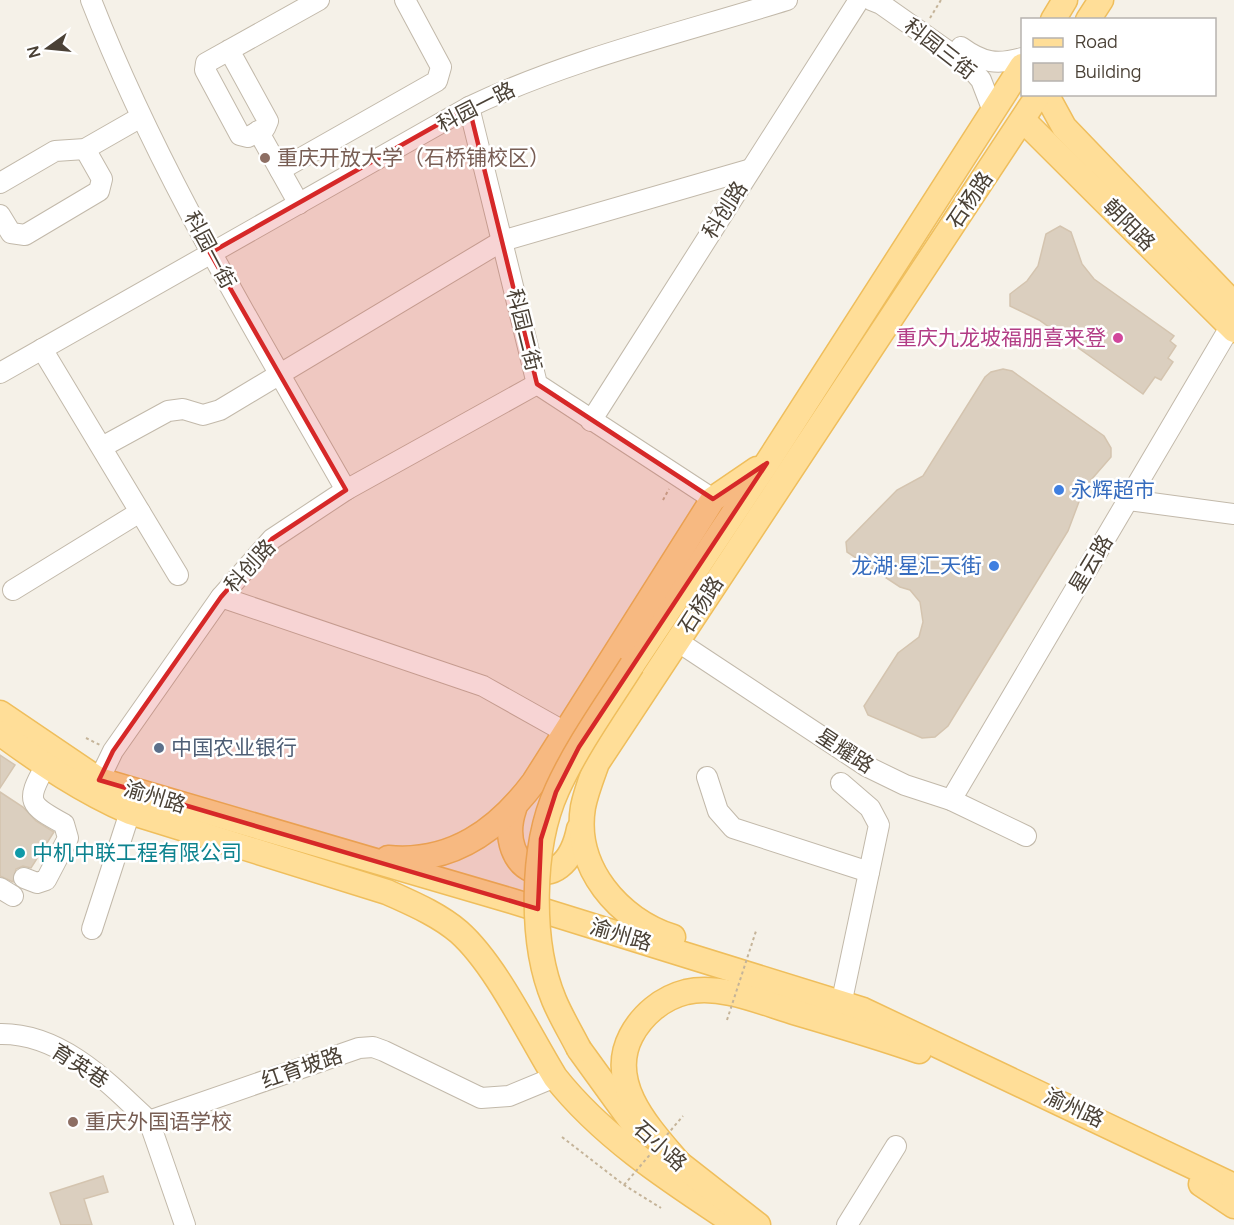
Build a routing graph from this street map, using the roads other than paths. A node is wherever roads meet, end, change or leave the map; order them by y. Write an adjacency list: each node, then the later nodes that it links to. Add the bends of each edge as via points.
1 (91, 0): 19 (street, 科园一街)
2 (319, 0): 12 (street)
3 (405, 0): 24 (street, via 441,67 436,81)
4 (787, 0): 17 (street, 科园一路, via 549,73)
5 (859, 0): 23 (street, 科创路)
6 (871, 0): 18 (street, 科园三街, via 969,66 981,80)
7 (892, 0): 13 (street, 科园三街, via 984,61 1004,63)
8 (1065, 0): 10 (main road)
9 (1101, 0): 11 (main road)
10 (1054, 18)
11 (1089, 18)
12 (230, 50): 21 (street, via 268,121); 21 (street, via 206,63 205,70 240,135 248,137)
13 (1021, 59)
14 (1021, 69): 18 (main road, 石杨路)
15 (1038, 96): 20 (main road, 石杨路)
16 (1047, 96): 25 (main road, 朝阳路)
17 (470, 107): 27 (street, 科园一路); 29 (street, 科园二街)
18 (993, 111): 39 (main road, 石杨路)
19 (141, 117): 22 (street); 30 (street, 科园一街)
20 (1023, 120): 25 (main road, 朝阳路); 48 (main road, 石杨路)
21 (258, 131): 24 (street)
22 (85, 148): 26 (street, via 55,151); 28 (street, via 102,179 99,191 25,234 11,233)
23 (752, 169): 29 (street); 37 (street, 科创路)
24 (280, 170): 27 (street)
25 (1095, 175): 31 (main road, 朝阳路); 32 (main road, 朝阳路)
26 (0, 183)
27 (298, 204): 30 (street, 科园一路)
28 (0, 214)
29 (502, 241): 35 (street); 36 (street, 科园二街)
30 (210, 253): 33 (street, 科园一路); 35 (street, 科园一街)
31 (1234, 304)
32 (1232, 329): 42 (street, 星云路)
33 (42, 349): 34 (street, 科园一路); 38 (street)
34 (0, 373)
35 (280, 374): 38 (street, via 220,410 203,415 183,409 168,411); 40 (street, 科园一街)
36 (537, 384): 37 (street, 科园二街); 40 (street, 科创路)
37 (591, 421): 41 (street, 科园二街)
38 (102, 447): 43 (street)
39 (767, 463): 41 (main road); 67 (main road, 石杨路, bridge, via 579,747 561,783 542,839 537,893 541,951 554,999)
40 (346, 490): 47 (street, 科创路, via 272,539)
41 (713, 499): 50 (main road)
42 (1129, 500): 44 (street); 56 (street, 星云路)
43 (140, 512): 45 (street); 46 (street)
44 (1234, 514)
45 (178, 575)
46 (13, 590)
47 (221, 597): 50 (street, 科创路, via 483,686); 54 (street, via 113,751)
48 (677, 641): 56 (street, 星耀路, via 866,766 905,785); 57 (main road, 石杨路, via 597,763)
49 (0, 713): 54 (main road, 渝州路)
50 (565, 732): 58 (main road)
51 (0, 733): 52 (main road, 渝州路)
52 (45, 767): 59 (main road, 渝州路, via 93,796); 63 (street, via 32,790 34,804 63,824 68,838 46,880 37,883)
53 (707, 777): 62 (street, via 718,810 733,828)
54 (99, 780): 61 (main road, 渝州路)
55 (841, 783): 62 (street, via 870,808 879,825)
56 (951, 800): 60 (street, 星耀路)
57 (583, 808): 58 (main road, via 574,851 563,865 545,872 527,868 514,852 509,833); 65 (main road, 石杨路, via 585,852 604,888 630,916 663,934 785,973)
58 (514, 809): 61 (main road, via 469,843 440,855 405,860)
59 (130, 812): 64 (street); 68 (main road, 渝州路, via 387,892 424,909 458,931 484,959)
60 (1026, 836)
61 (350, 854): 65 (main road, 渝州路)
62 (869, 872): 65 (street)
63 (24, 878)
64 (92, 929)
65 (852, 1005): 69 (main road, 渝州路)
66 (0, 1034): 70 (street, 育英巷, via 50,1044 101,1075)
67 (579, 1049): 73 (main road, 石小路, via 634,1125)
68 (555, 1077): 70 (street, 红育坡路, via 508,1096 481,1098 384,1051 358,1048); 77 (main road, 渝州路, via 620,1142)
69 (1027, 1086): 71 (main road, 渝州路); 73 (main road, via 748,998 708,990 687,992 668,999 639,1022 625,1059 633,1102)
70 (149, 1121): 76 (street)
71 (1126, 1133): 74 (main road, 渝州路); 75 (main road)
72 (896, 1146): 79 (street)
73 (683, 1168): 78 (main road, 石小路)
74 (1234, 1186)
75 (1234, 1206)
76 (185, 1225)
77 (737, 1225)
78 (758, 1225)
79 (847, 1225)

